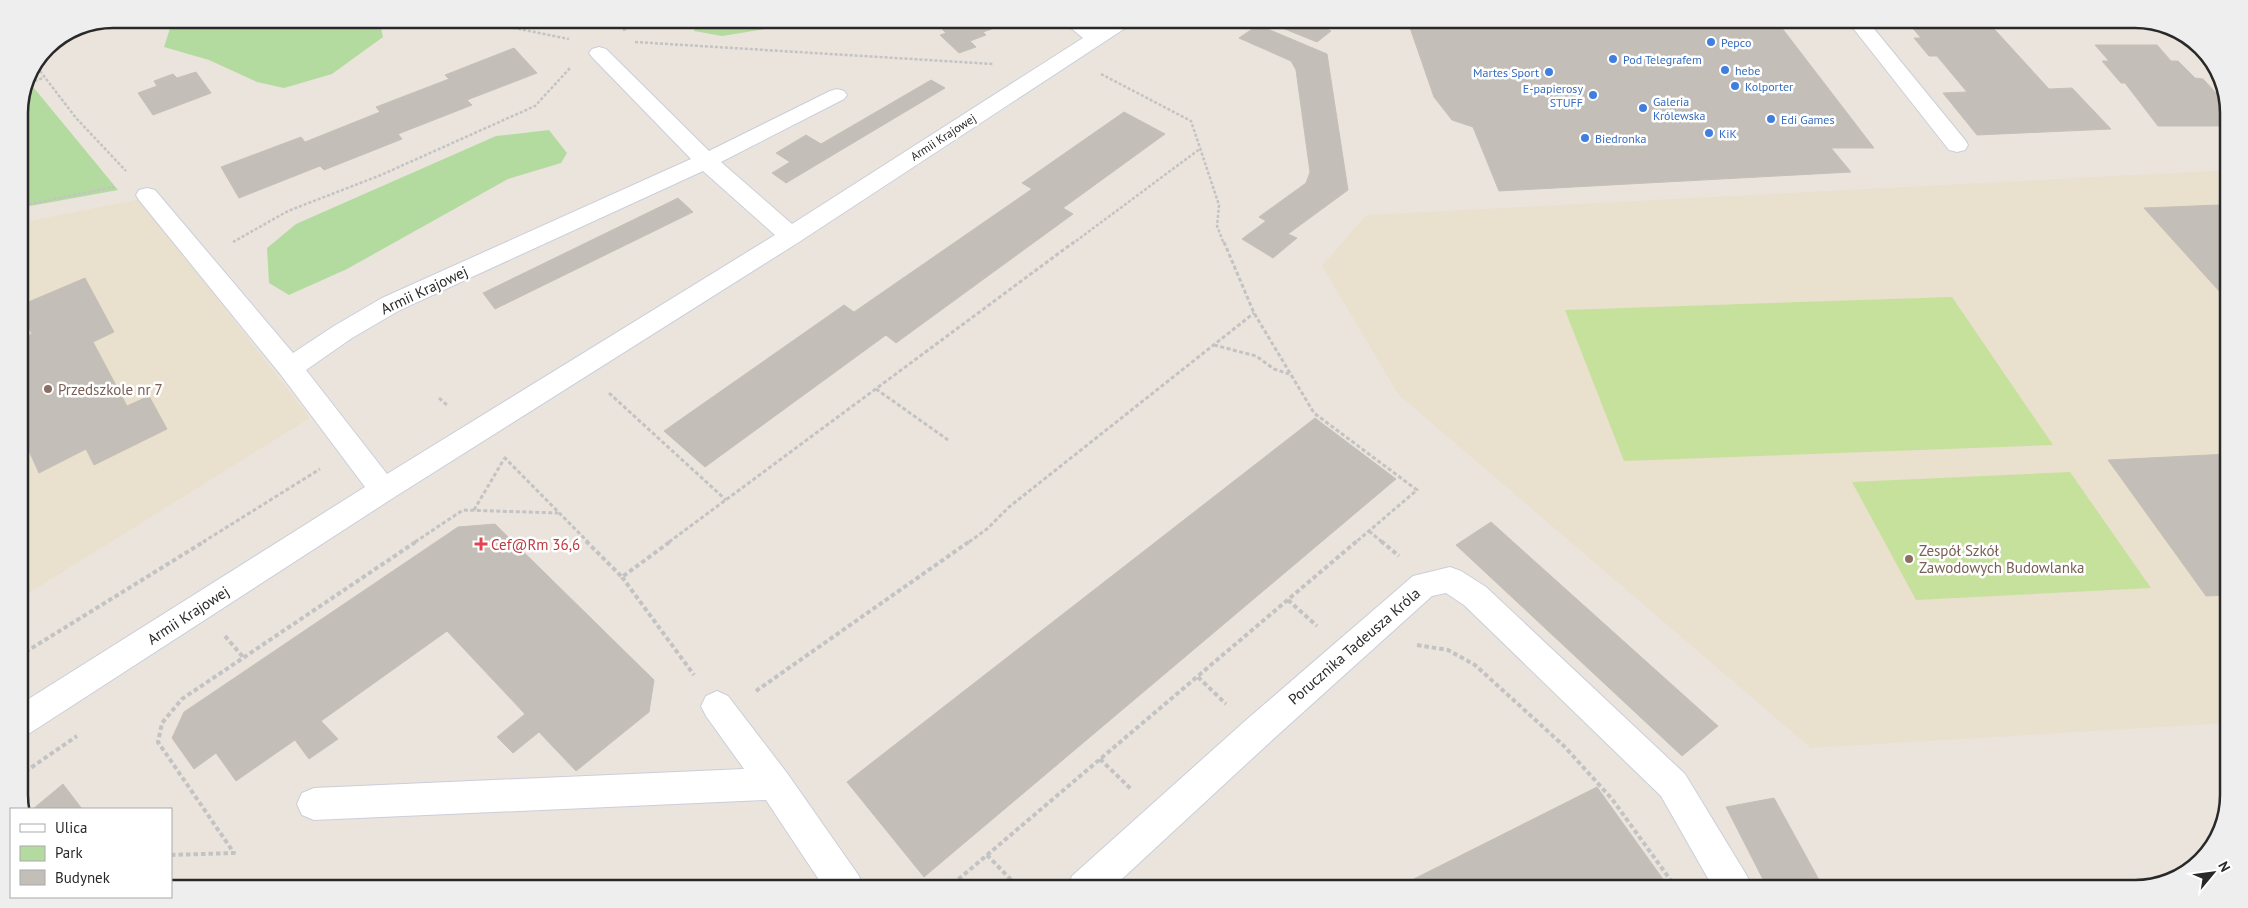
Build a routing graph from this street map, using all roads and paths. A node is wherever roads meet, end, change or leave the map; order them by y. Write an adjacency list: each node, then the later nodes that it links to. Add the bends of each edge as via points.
1 (513, 28): 7 (path)
2 (633, 28): 7 (path)
3 (1082, 28): 6 (street)
4 (1111, 28): 6 (street, Armii Krajowej)
5 (1863, 28): 14 (street)
6 (1095, 38): 19 (street, Armii Krajowej)
7 (600, 46): 8 (path); 16 (street); 20 (path, via 564,74 535,106 380,175 288,211)
8 (999, 64)
9 (39, 70): 11 (path)
10 (1094, 70): 15 (path, via 1191,121)
11 (44, 77): 12 (path); 17 (path, via 76,118)
12 (34, 81)
13 (837, 95): 16 (street, Armii Krajowej)
14 (1956, 145)
15 (1201, 148): 21 (path, via 1219,205 1217,226); 25 (path)
16 (706, 162): 19 (street); 23 (street, Armii Krajowej, via 392,304)
17 (142, 189): 18 (path); 20 (street)
18 (28, 205)
19 (791, 236): 31 (street, Armii Krajowej)
20 (202, 260): 23 (street)
21 (1254, 313): 22 (path); 24 (path)
22 (1214, 345): 24 (path, via 1256,356 1274,369); 40 (path, via 1009,507 987,528)
23 (290, 368): 28 (street)
24 (1290, 375): 46 (path, via 1314,413 1417,490)
25 (876, 389): 27 (path); 32 (path)
26 (606, 391): 32 (path)
27 (948, 440)
28 (352, 450): 31 (street); 38 (path)
29 (498, 452): 30 (path)
30 (505, 458): 33 (path); 34 (path)
31 (383, 490): 42 (street, Armii Krajowej)
32 (726, 500): 35 (path)
33 (474, 510): 34 (path); 39 (path, via 463,510)
34 (559, 513): 35 (path)
35 (622, 577): 41 (path)
36 (224, 636): 39 (path)
37 (1412, 645): 51 (path, via 1432,645 1454,652 1480,668 1588,769 1618,805)
38 (28, 650)
39 (243, 658): 45 (path, via 182,699 162,723 158,742 234,853)
40 (787, 669)
41 (717, 706): 43 (street)
42 (28, 717)
43 (775, 784): 44 (street); 47 (street)
44 (314, 804)
45 (172, 855)
46 (987, 856): 48 (path); 49 (path)
47 (840, 880)
48 (958, 880)
49 (1011, 880)
50 (1095, 880): 52 (street, Porucznika Tadeusza Króla, via 1424,585 1450,580 1474,596 1673,785)
51 (1671, 880)
52 (1729, 880)

